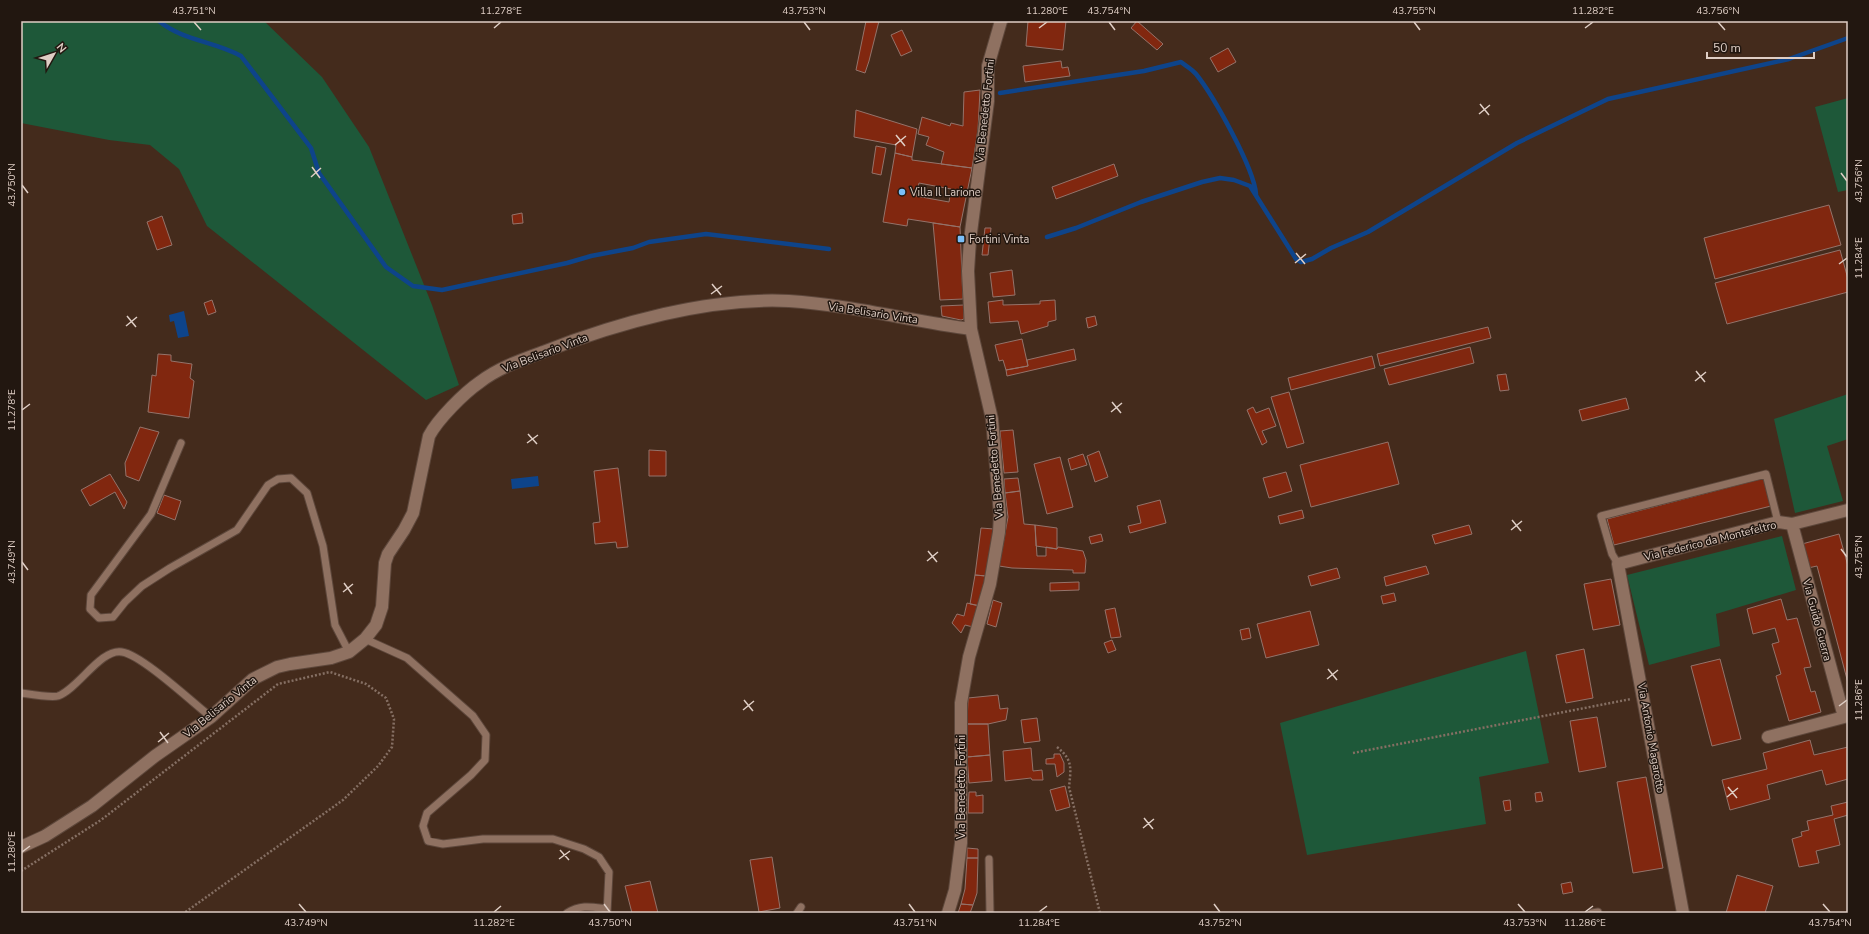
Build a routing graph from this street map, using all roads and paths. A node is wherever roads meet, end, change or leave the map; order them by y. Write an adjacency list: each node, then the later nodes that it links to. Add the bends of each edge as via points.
1 (1001, 21): 2 (street, Via Benedetto Fortini, via 988,66 988,101 970,240 968,271)
2 (972, 329): 8 (street, Via Belisario Vinta, via 822,304 754,301 709,306 625,324 511,364 480,382 435,425 429,436 413,513 388,554 382,607 376,625); 23 (street, Via Benedetto Fortini, via 992,419 1000,515 990,584 969,657 961,703 961,844 955,890)
3 (181, 443): 9 (lane, via 151,514 91,595 90,609 99,618 113,617 142,586 237,530 268,485 278,479 291,478 307,493 323,546 335,625)
4 (1848, 510): 6 (street, Via Federico da Montefeltro)
5 (1778, 522): 6 (street, Via Federico da Montefeltro); 7 (street, Via Federico da Montefeltro); 7 (lane, via 1766,474 1601,516 1612,554)
6 (1792, 524): 12 (street, Via Guido Guerra)
7 (1618, 564): 11 (street, Via Antonio Magarotto)
8 (365, 639): 9 (street, Via Belisario Vinta); 20 (lane, via 407,658 473,716 486,735 485,760 427,813 423,826 428,841 442,844 483,839 553,839 584,849 599,857 610,872)
9 (349, 652): 13 (street, Via Belisario Vinta, via 269,670 253,679)
10 (21, 693): 13 (lane, via 57,696 109,653 122,652 143,662)
11 (1643, 697): 16 (path); 26 (street, Via Antonio Magarotto)
12 (1846, 716): 14 (street, Via Guido Guerra)
13 (211, 717): 17 (street, Via Belisario Vinta, via 150,760 92,806 45,836)
14 (1768, 737)
15 (1057, 747): 25 (path, via 1066,755 1071,766 1069,787)
16 (1353, 753)
17 (21, 847)
18 (989, 859): 24 (lane)
19 (21, 871): 21 (path, via 101,820 278,684 330,672 366,684 386,698 394,719 392,747 378,766 343,800)
20 (607, 911): 22 (lane, via 585,906)
21 (184, 913)
22 (567, 913)
23 (948, 913)
24 (990, 913)
25 (1100, 913)
26 (1683, 913)

